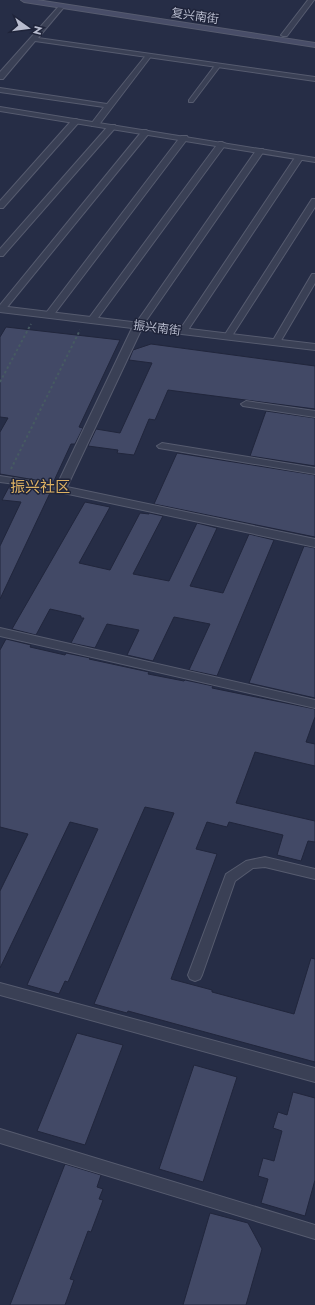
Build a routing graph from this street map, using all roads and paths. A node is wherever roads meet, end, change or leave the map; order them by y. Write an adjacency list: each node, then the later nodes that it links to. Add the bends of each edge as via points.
1 (24, 0): 4 (main road, 复兴南街)
2 (56, 0): 4 (main road, 复兴南街)
3 (311, 0): 5 (street)
4 (66, 3): 5 (main road, 复兴南街); 6 (street); 8 (main road, 复兴南街)
5 (285, 35): 7 (main road, 复兴南街)
6 (32, 39): 9 (street); 11 (street)
7 (315, 39)
8 (315, 45)
9 (149, 55): 10 (street); 15 (lane)
10 (218, 65): 12 (street); 14 (lane)
11 (0, 77)
12 (315, 79)
13 (0, 90): 15 (lane)
14 (191, 101)
15 (110, 106): 18 (lane)
16 (0, 109): 17 (street)
17 (76, 121): 18 (street); 27 (lane)
18 (95, 124): 19 (street)
19 (112, 127): 20 (street); 28 (lane)
20 (146, 132): 21 (street); 30 (lane)
21 (184, 138): 22 (street); 32 (lane)
22 (222, 144): 23 (street); 33 (lane)
23 (260, 151): 24 (street); 34 (lane)
24 (299, 158): 25 (street); 35 (lane)
25 (315, 160)
26 (315, 201): 36 (lane)
27 (0, 206)
28 (0, 254)
29 (315, 276): 37 (lane)
30 (0, 309): 31 (street, 振兴南街)
31 (36, 313): 32 (street, 振兴南街); 39 (path)
32 (49, 315): 33 (street, 振兴南街)
33 (89, 320): 34 (street, 振兴南街); 44 (path)
34 (138, 326): 35 (street, 振兴南街); 45 (street)
35 (183, 331): 36 (street, 振兴南街)
36 (228, 336): 37 (street, 振兴南街)
37 (276, 342): 38 (street, 振兴南街)
38 (315, 347)
39 (0, 382)
40 (246, 404): 41 (lane)
41 (315, 414)
42 (162, 446): 43 (lane)
43 (315, 471)
44 (3, 480): 45 (street)
45 (60, 490): 46 (street)
46 (315, 543)
47 (0, 632): 48 (street)
48 (315, 704)
49 (315, 874): 50 (lane, via 265,862 250,864 230,878)
50 (195, 975)
51 (0, 989): 52 (street)
52 (315, 1075)
53 (0, 1136): 54 (lane)
54 (315, 1232)

